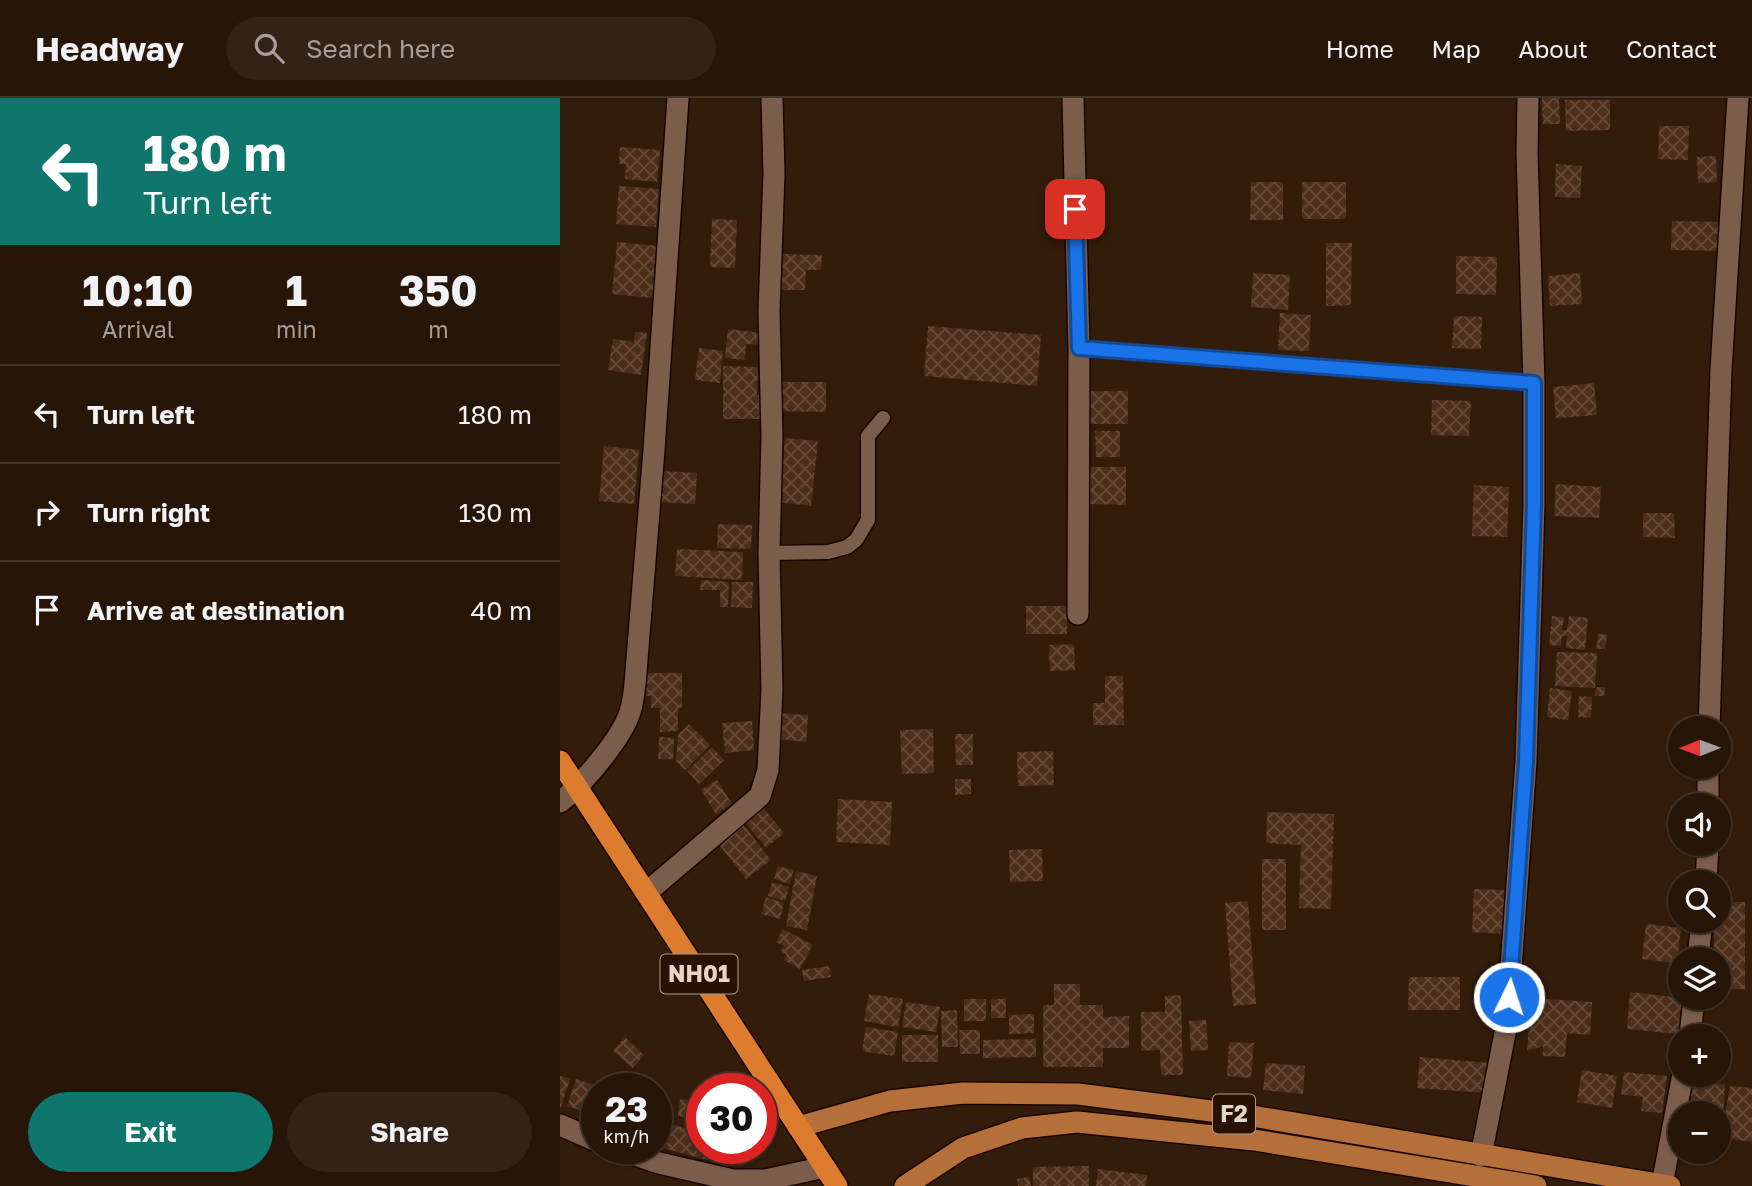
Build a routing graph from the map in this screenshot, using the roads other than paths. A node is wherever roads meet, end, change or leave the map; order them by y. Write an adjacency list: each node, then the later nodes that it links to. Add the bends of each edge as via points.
1 (678, 98): 13 (street, via 635,684 630,713 619,734)
2 (772, 98): 9 (street)
3 (1073, 98): 6 (street)
4 (1528, 98): 7 (street)
5 (1738, 98): 11 (street, via 1721,370)
6 (1079, 348): 7 (lane); 10 (street)
7 (1534, 383): 20 (street, via 1526,761 1507,1023)
8 (883, 418): 9 (lane, via 868,436 868,520 856,540 828,552)
9 (769, 553): 15 (street, via 772,690 768,770 760,796)
10 (1078, 614)
11 (1709, 716)
12 (560, 761): 13 (highway, NH01)
13 (577, 789): 14 (street); 15 (highway, NH01)
14 (560, 802)
15 (646, 892): 18 (highway, NH01)
16 (1681, 1087): 23 (street)
17 (560, 1125): 19 (street)
18 (798, 1127): 20 (main road, F2, via 890,1101 962,1093 1078,1094 1258,1117); 22 (highway, NH01)
19 (581, 1134)
20 (1481, 1156): 23 (main road, F2)
21 (664, 1164): 22 (street, via 733,1180 765,1180)
22 (825, 1167): 24 (highway, NH01)
23 (1666, 1185)
24 (837, 1186)
25 (905, 1186): 26 (main road, F2, via 964,1148 1022,1128 1077,1122 1254,1140)
26 (1536, 1186)

